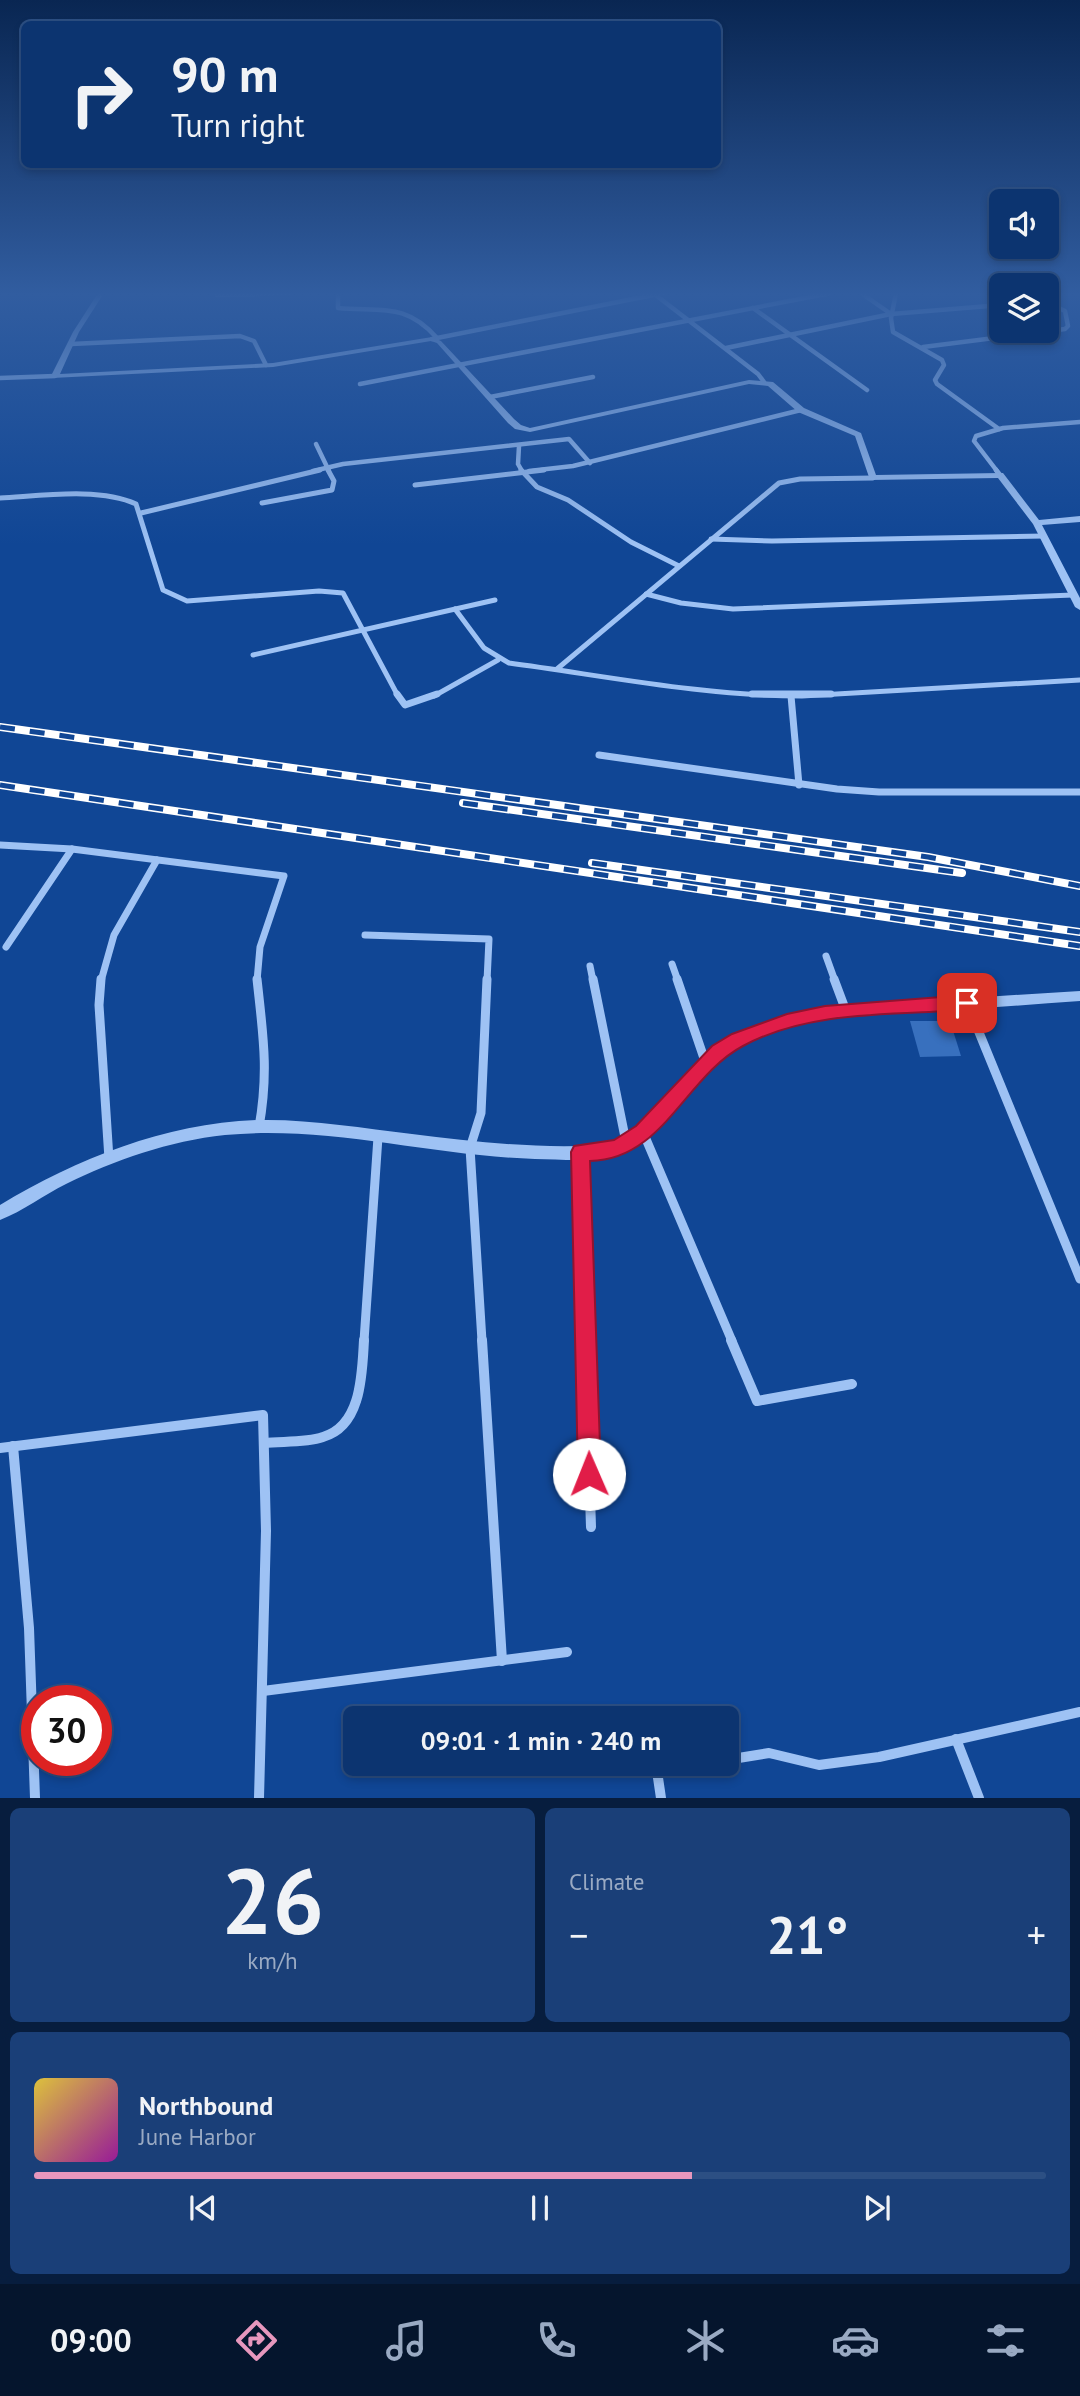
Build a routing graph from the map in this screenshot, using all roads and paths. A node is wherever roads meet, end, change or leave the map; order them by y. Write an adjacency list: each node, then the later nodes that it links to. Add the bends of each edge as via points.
1 (30, 377): 8 (street)
2 (397, 377): 10 (street)
3 (471, 377): 12 (street)
4 (593, 377): 12 (street)
5 (760, 377): 9 (street)
6 (849, 377): 11 (street)
7 (937, 377): 15 (street, via 937,384)
8 (0, 378)
9 (764, 382): 13 (street); 16 (street)
10 (360, 384)
11 (867, 390)
12 (490, 397): 16 (street, via 518,427)
13 (801, 410): 19 (street); 23 (street, via 858,435)
14 (1080, 422): 15 (street)
15 (999, 429): 22 (street, via 976,436 974,441)
16 (530, 430): 18 (street)
17 (316, 444): 20 (street)
18 (519, 446): 19 (street, via 569,439); 20 (street); 21 (street)
19 (590, 463): 21 (street)
20 (327, 468): 26 (street, via 334,481 332,490); 27 (street)
21 (522, 472): 24 (street); 32 (street, via 537,487 568,500 631,542)
22 (1000, 475): 23 (street); 29 (street)
23 (873, 478): 31 (street, via 800,479 779,484)
24 (415, 485)
25 (0, 498): 27 (street, via 121,498 135,504)
26 (262, 503)
27 (141, 513): 38 (street, via 158,578 163,590 173,597 206,602 335,591 348,600)
28 (1080, 519): 29 (street)
29 (1037, 523): 30 (street)
30 (1044, 536): 31 (street); 34 (street)
31 (710, 539): 32 (street)
32 (679, 566): 33 (street)
33 (646, 594): 34 (street, via 681,603 753,609); 41 (street)
34 (1073, 595): 36 (street)
35 (495, 600): 37 (street)
36 (1080, 607)
37 (455, 609): 38 (street); 40 (street, via 484,650)
38 (364, 630): 39 (street); 40 (street, via 405,705 429,699)
39 (253, 655)
40 (498, 660): 41 (street)
41 (557, 669): 43 (street, via 697,689)
42 (1080, 680): 43 (street)
43 (791, 696): 45 (street)
44 (599, 755): 45 (street)
45 (799, 785): 46 (street, via 879,792)
46 (1080, 792)
47 (0, 845): 48 (street)
48 (72, 849): 49 (street); 51 (street)
49 (158, 860): 59 (street, via 284,876 256,972 266,1057); 65 (street, via 114,935 101,978)
50 (365, 935): 63 (street, via 489,939 481,1113)
51 (6, 947)
52 (826, 957): 57 (street)
53 (672, 964): 58 (street)
54 (590, 966): 62 (street)
55 (1080, 996): 56 (street)
56 (967, 1003): 57 (street); 67 (street)
57 (846, 1011): 58 (street, via 787,1022 738,1039)
58 (706, 1065): 60 (street)
59 (259, 1127): 61 (street); 65 (street, via 191,1134)
60 (643, 1132): 62 (street); 68 (street, via 757,1401)
61 (378, 1136): 63 (street); 69 (street, via 362,1375 351,1417 323,1438)
62 (626, 1143): 64 (street, via 601,1152)
63 (470, 1148): 64 (street); 74 (street)
64 (580, 1152): 72 (street)
65 (109, 1160): 66 (street)
66 (0, 1213)
67 (1080, 1279)
68 (852, 1384)
69 (264, 1443): 70 (street, via 262,1415); 75 (street)
70 (13, 1446): 71 (street); 80 (street, via 29,1628)
71 (0, 1448)
72 (591, 1527)
73 (567, 1652): 74 (street)
74 (502, 1661): 75 (street)
75 (264, 1691): 81 (street)
76 (1080, 1712): 77 (street)
77 (956, 1739): 78 (street, via 818,1765 769,1754); 83 (street)
78 (739, 1758)
79 (658, 1776): 82 (street)
80 (35, 1797)
81 (259, 1797)
82 (660, 1797)
83 (979, 1797)

